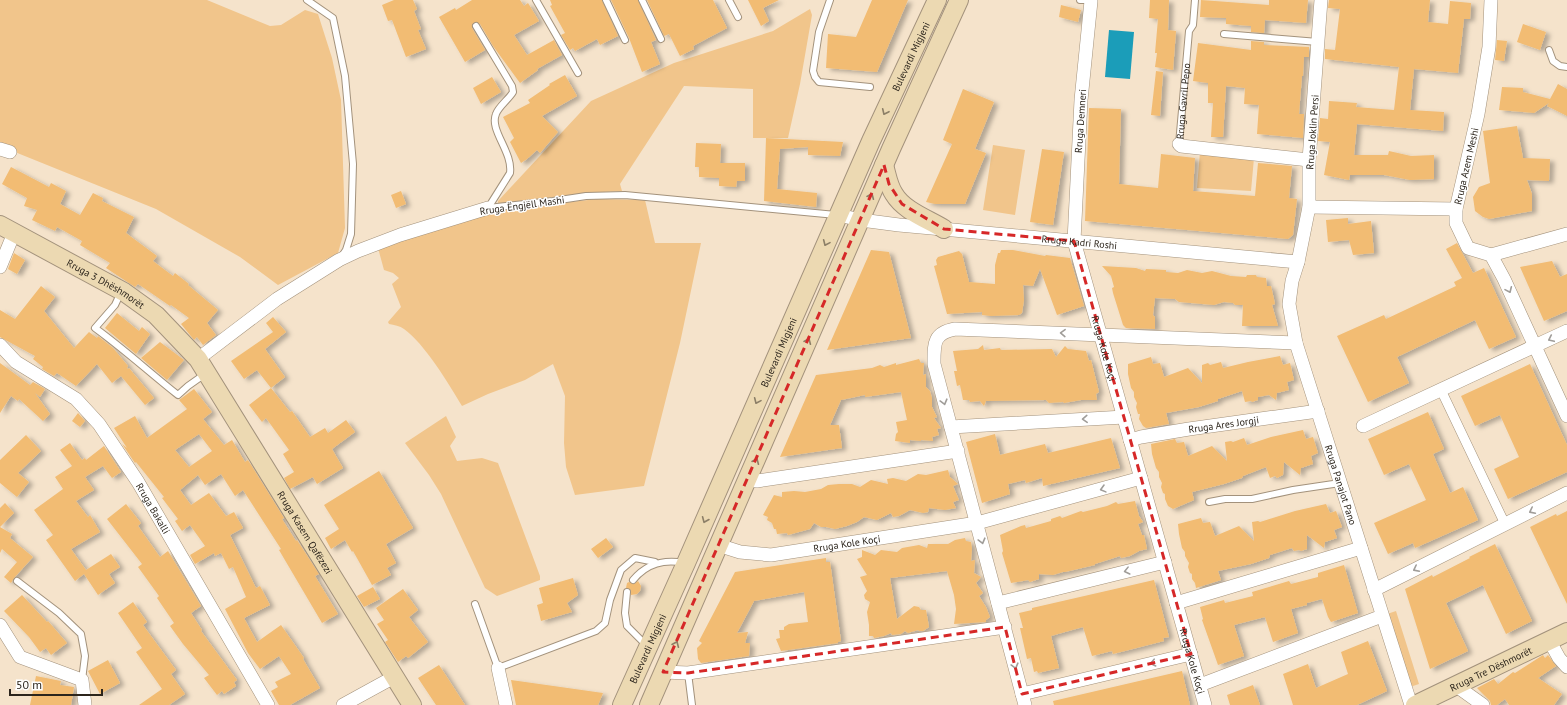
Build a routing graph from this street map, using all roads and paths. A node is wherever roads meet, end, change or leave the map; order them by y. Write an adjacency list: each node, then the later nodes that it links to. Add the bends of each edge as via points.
1 (307, 0): 36 (lane, via 334,18 345,76 353,164 351,234 346,250)
2 (536, 0): 21 (lane)
3 (606, 0): 17 (lane)
4 (642, 0): 16 (lane)
5 (729, 0): 13 (lane)
6 (830, 0): 22 (lane, via 820,32 813,71 815,77 819,82)
7 (937, 0): 29 (main road, Bulevardi Migjeni, one-way to 29)
8 (959, 0): 25 (main road, Bulevardi Migjeni)
9 (1088, 0): 34 (street, Rruga Demneri)
10 (1195, 0): 23 (lane, Rruga Gavril Pepo, via 1193,25 1189,31)
11 (1321, 0): 18 (street, Rruga Joklin Persi)
12 (1491, 0): 28 (street, Rruga Azem Meshi, via 1489,47 1478,114)
13 (738, 16)
14 (476, 26): 27 (lane, via 512,86 513,92 497,111 494,124 508,153 510,173)
15 (1224, 34): 18 (lane)
16 (661, 39)
17 (625, 40)
18 (1318, 42): 24 (street, Rruga Joklin Persi)
19 (1549, 50): 20 (lane, via 1553,61)
20 (1567, 67)
21 (578, 73)
22 (870, 87)
23 (1179, 144): 24 (street, Rruga Gavril Pepo)
24 (1309, 160): 26 (street, Rruga Joklin Persi)
25 (884, 164): 30 (main road, Bulevardi Migjeni, one-way to 25); 32 (main road, via 889,184 902,204)
26 (1309, 207): 28 (street); 37 (street, Rruga Joklin Persi)
27 (488, 208): 29 (lane, Rruga Ëngjëll Mashi, via 586,196 625,195); 36 (street, Rruga Ëngjëll Mashi, via 400,235 358,250)
28 (1456, 209): 35 (street, Rruga Azem Meshi, via 1456,222 1468,248)
29 (838, 215): 30 (street, Rruga Ëngjëll Mashi); 65 (main road, Bulevardi Migjeni, one-way to 65)
30 (861, 220): 32 (street, Rruga Kadri Roshi); 55 (main road, Bulevardi Migjeni, one-way to 30)
31 (7, 229): 38 (street, via 9,248); 39 (main road, Rruga 3 Dhëshmorët)
32 (944, 229): 34 (street, Rruga Kadri Roshi)
33 (1567, 234): 35 (street)
34 (1074, 241): 37 (street, Rruga Kadri Roshi); 41 (street, Rruga Kole Koçi)
35 (1491, 255): 44 (street, one-way to 44)
36 (339, 260): 45 (street, Rruga Ëngjëll Mashi, via 277,299)
37 (1298, 262): 42 (street, Rruga Panajot Pano, via 1289,304)
38 (0, 267)
39 (122, 291): 45 (main road, Rruga 3 Dhëshmorët, via 156,315); 45 (lane, via 115,305 95,328 122,347 178,395)
40 (1567, 331): 44 (street, one-way to 44)
41 (1102, 335): 42 (street); 49 (street, Rruga Kole Koçi); 50 (street, one-way to 50, via 955,329 941,333 935,345 934,364)
42 (1296, 343): 47 (street, Rruga Panajot Pano)
43 (0, 345): 90 (street, Rruga Bakalli, via 16,362 76,399 98,424 138,482)
44 (1535, 346): 46 (street); 48 (street)
45 (202, 366): 84 (main road, Rruga Kasem Qafëzezi)
46 (1441, 390): 51 (street); 60 (street)
47 (1318, 411): 52 (street, Rruga Ares Jorgji); 56 (street, Rruga Panajot Pano)
48 (1567, 416)
49 (1124, 417): 50 (street, one-way to 50); 52 (street, Rruga Kole Koçi)
50 (951, 426): 53 (street)
51 (1363, 426)
52 (1130, 440): 54 (street, Rruga Kole Koçi)
53 (958, 451): 55 (street, via 757,481); 59 (street)
54 (1141, 478): 59 (street, Rruga Kole Koçi, one-way to 59); 64 (street, Rruga Kole Koçi)
55 (748, 480): 61 (main road, Bulevardi Migjeni)
56 (1340, 483): 58 (lane, via 1252,498); 62 (street, Rruga Panajot Pano)
57 (1567, 493): 60 (street, one-way to 60)
58 (1209, 502)
59 (977, 523): 61 (street, Rruga Kole Koçi, via 771,554 740,552); 70 (street, one-way to 70)
60 (1505, 524): 68 (street, one-way to 68)
61 (718, 545): 82 (main road, Bulevardi Migjeni, one-way to 61)
62 (1361, 548): 68 (street, Rruga Panajot Pano); 71 (street)
63 (655, 562): 65 (lane); 66 (lane, via 639,573); 81 (lane, via 635,558 621,570 605,623 596,631)
64 (1165, 562): 70 (street, one-way to 70); 71 (street, Rruga Kole Koçi)
65 (686, 563): 78 (main road, Bulevardi Migjeni)
66 (634, 580)
67 (17, 581): 85 (lane, via 59,613 81,634 85,656)
68 (1374, 590): 73 (street, Rruga Panajot Pano)
69 (627, 592): 78 (lane, via 627,626)
70 (998, 603): 75 (street)
71 (1176, 603): 79 (street, Rruga Kole Koçi)
72 (475, 604): 81 (lane)
73 (1382, 616): 86 (street); 98 (street, Rruga Panajot Pano)
74 (0, 626): 85 (street, via 20,657)
75 (1005, 627): 83 (street); 88 (street, one-way to 88)
76 (1567, 632): 77 (main road, Rruga Tre Dëshmorët)
77 (1549, 640): 80 (street); 87 (main road, Rruga Tre Dëshmorët)
78 (649, 648): 94 (main road, Bulevardi Migjeni)
79 (1191, 654): 86 (street, Rruga Kole Koçi); 88 (street, one-way to 88)
80 (1567, 667)
81 (498, 668): 93 (street)
82 (663, 672): 83 (street); 95 (main road, Bulevardi Migjeni)
83 (688, 673): 96 (lane)
84 (394, 677): 91 (street); 92 (main road, Rruga Kasem Qafëzezi)
85 (82, 680): 89 (street)
86 (1200, 685): 97 (street, Rruga Kole Koçi)
87 (1455, 685): 99 (main road, Rruga Tre Dëshmorët); 100 (street)
88 (1024, 699)
89 (85, 705)
90 (268, 705)
91 (343, 705)
92 (412, 705)
93 (506, 705)
94 (622, 705)
95 (649, 705)
96 (692, 705)
97 (1205, 705)
98 (1410, 705)
99 (1415, 705)
100 (1483, 705)

